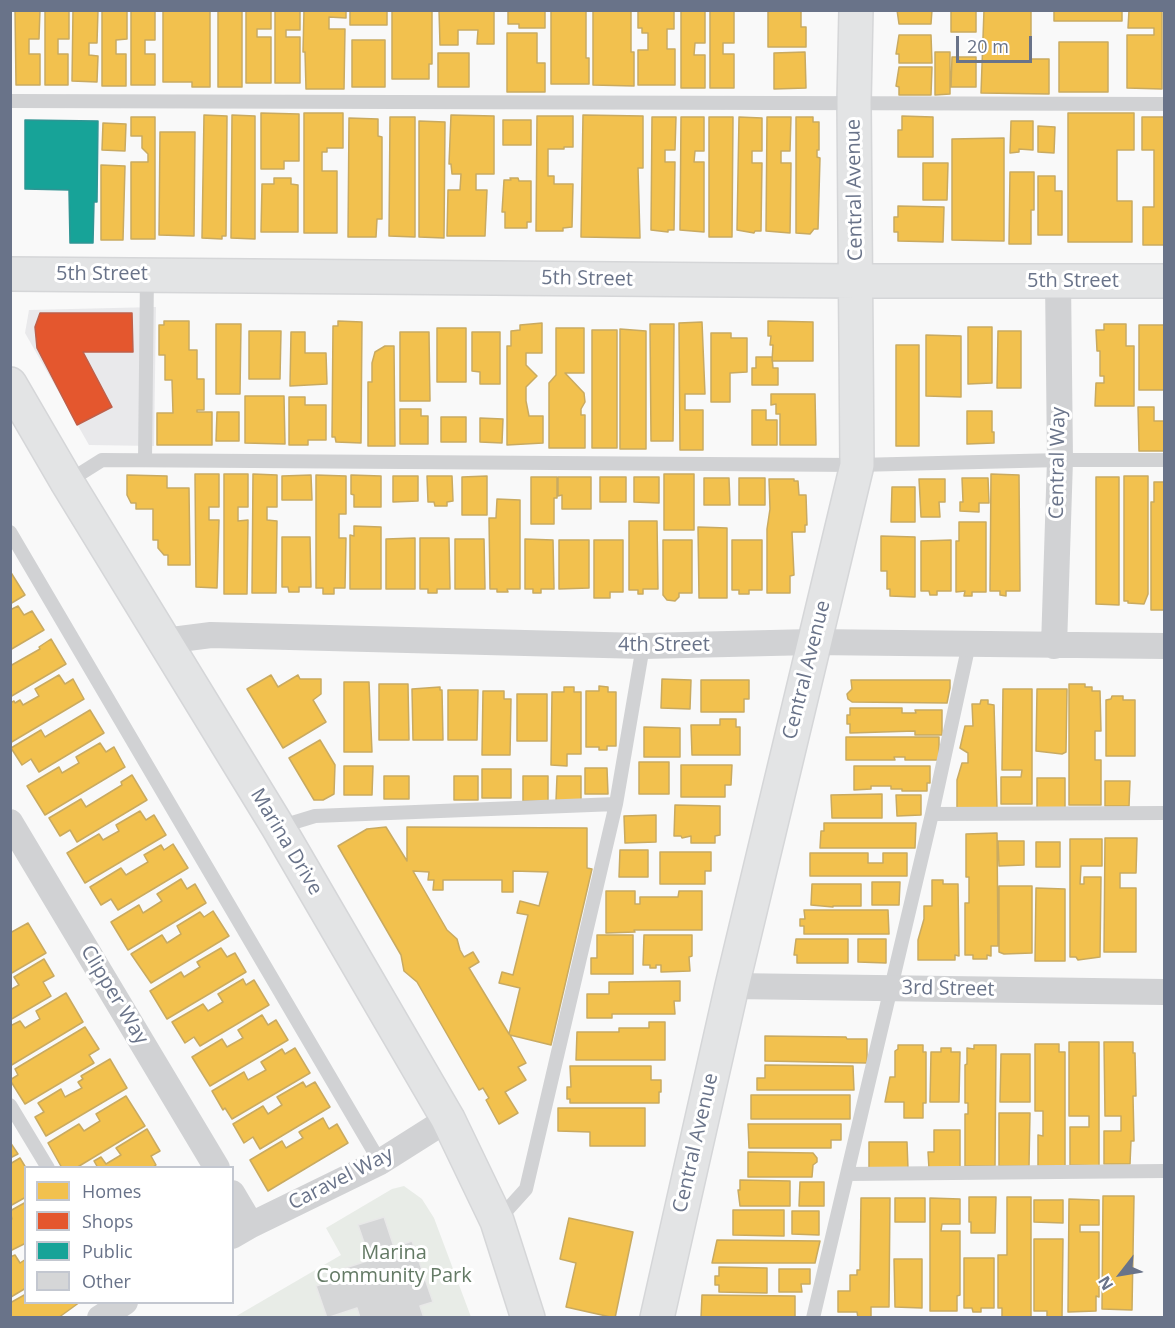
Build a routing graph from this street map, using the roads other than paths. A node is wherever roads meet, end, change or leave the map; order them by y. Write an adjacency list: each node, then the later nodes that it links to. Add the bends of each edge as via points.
1 (856, 10): 3 (main road, Central Avenue)
2 (10, 100): 3 (lane)
3 (854, 102): 4 (lane); 9 (main road, Central Avenue)
4 (1164, 104)
5 (10, 274): 6 (main road, 5th Street)
6 (147, 274): 9 (main road, 5th Street); 11 (lane)
7 (1058, 280): 8 (main road, 5th Street); 9 (main road, 5th Street); 12 (street, Central Way)
8 (1164, 281)
9 (856, 282): 14 (main road, Central Avenue)
10 (10, 384): 15 (main road, Marina Drive)
11 (145, 460): 14 (lane); 15 (lane, via 102,460)
12 (1059, 460): 13 (lane); 14 (lane); 21 (street, Central Way)
13 (1164, 460)
14 (857, 465): 18 (main road, Central Avenue)
15 (67, 482): 17 (main road, Marina Drive)
16 (10, 532): 33 (lane)
17 (164, 641): 20 (street, 4th Street, via 211,635); 27 (main road, Marina Drive)
18 (813, 642): 19 (street, 4th Street); 20 (street, 4th Street); 28 (main road, Central Avenue)
19 (969, 644): 21 (street, 4th Street); 25 (lane)
20 (643, 646): 23 (lane)
21 (1054, 646): 22 (street, 4th Street)
22 (1164, 646)
23 (616, 804): 27 (lane, via 315,816); 39 (lane, via 526,1189)
24 (1164, 813): 25 (lane)
25 (932, 814): 29 (lane)
26 (10, 822): 35 (street, Clipper Way)
27 (278, 827): 32 (main road, Marina Drive)
28 (732, 986): 29 (street, 3rd Street); 44 (main road, Central Avenue)
29 (891, 988): 30 (street, 3rd Street); 37 (lane)
30 (1164, 992)
31 (10, 1105): 34 (lane)
32 (448, 1119): 33 (street, Caravel Way); 39 (main road, Marina Drive)
33 (380, 1162): 40 (street, Caravel Way)
34 (47, 1166)
35 (216, 1166)
36 (1164, 1171): 37 (lane)
37 (847, 1174): 45 (lane)
38 (234, 1201): 40 (street)
39 (497, 1221): 43 (main road, Marina Drive)
40 (242, 1231)
41 (122, 1304): 42 (street)
42 (100, 1317)
43 (528, 1317)
44 (657, 1317)
45 (813, 1317)

